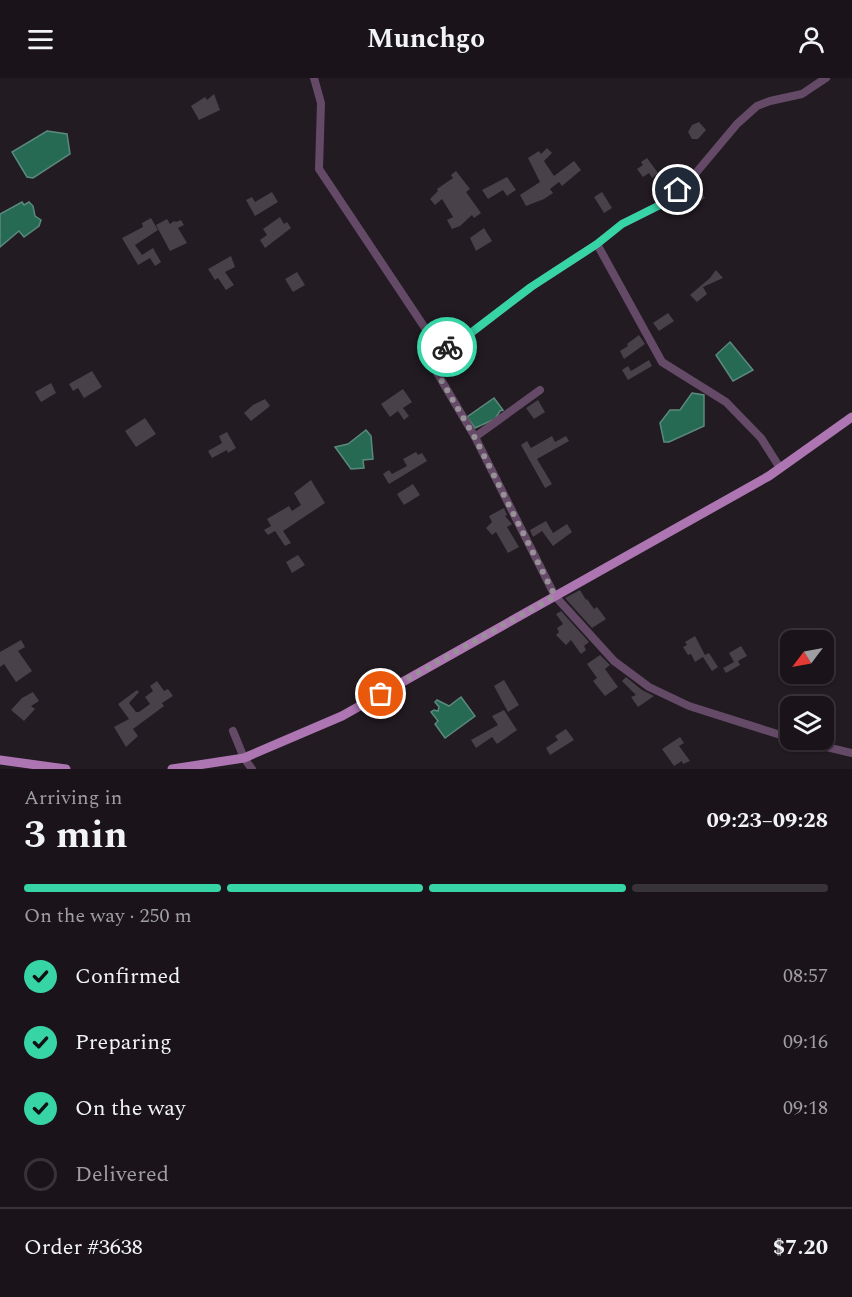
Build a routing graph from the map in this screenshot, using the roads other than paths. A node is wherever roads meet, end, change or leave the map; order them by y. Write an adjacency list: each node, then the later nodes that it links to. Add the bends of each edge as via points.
1 (314, 78): 4 (street, via 321,103 319,169 434,340)
2 (826, 78): 3 (street, via 801,94 757,106 695,174 660,205 622,224)
3 (597, 244): 4 (street, via 446,348); 8 (street, via 662,362 726,402 761,438)
4 (438, 360): 7 (street, via 436,371)
5 (540, 390): 7 (street)
6 (852, 417): 8 (main road)
7 (475, 438): 9 (street)
8 (780, 468): 9 (main road)
9 (555, 596): 11 (street, via 614,661 649,687 689,706); 14 (main road, via 342,716)
10 (233, 731): 14 (street)
11 (780, 735)
12 (834, 749): 13 (street)
13 (852, 753)
14 (244, 759): 17 (main road); 18 (street)
15 (0, 760): 16 (main road)
16 (66, 769)
17 (172, 769)
18 (252, 769)

